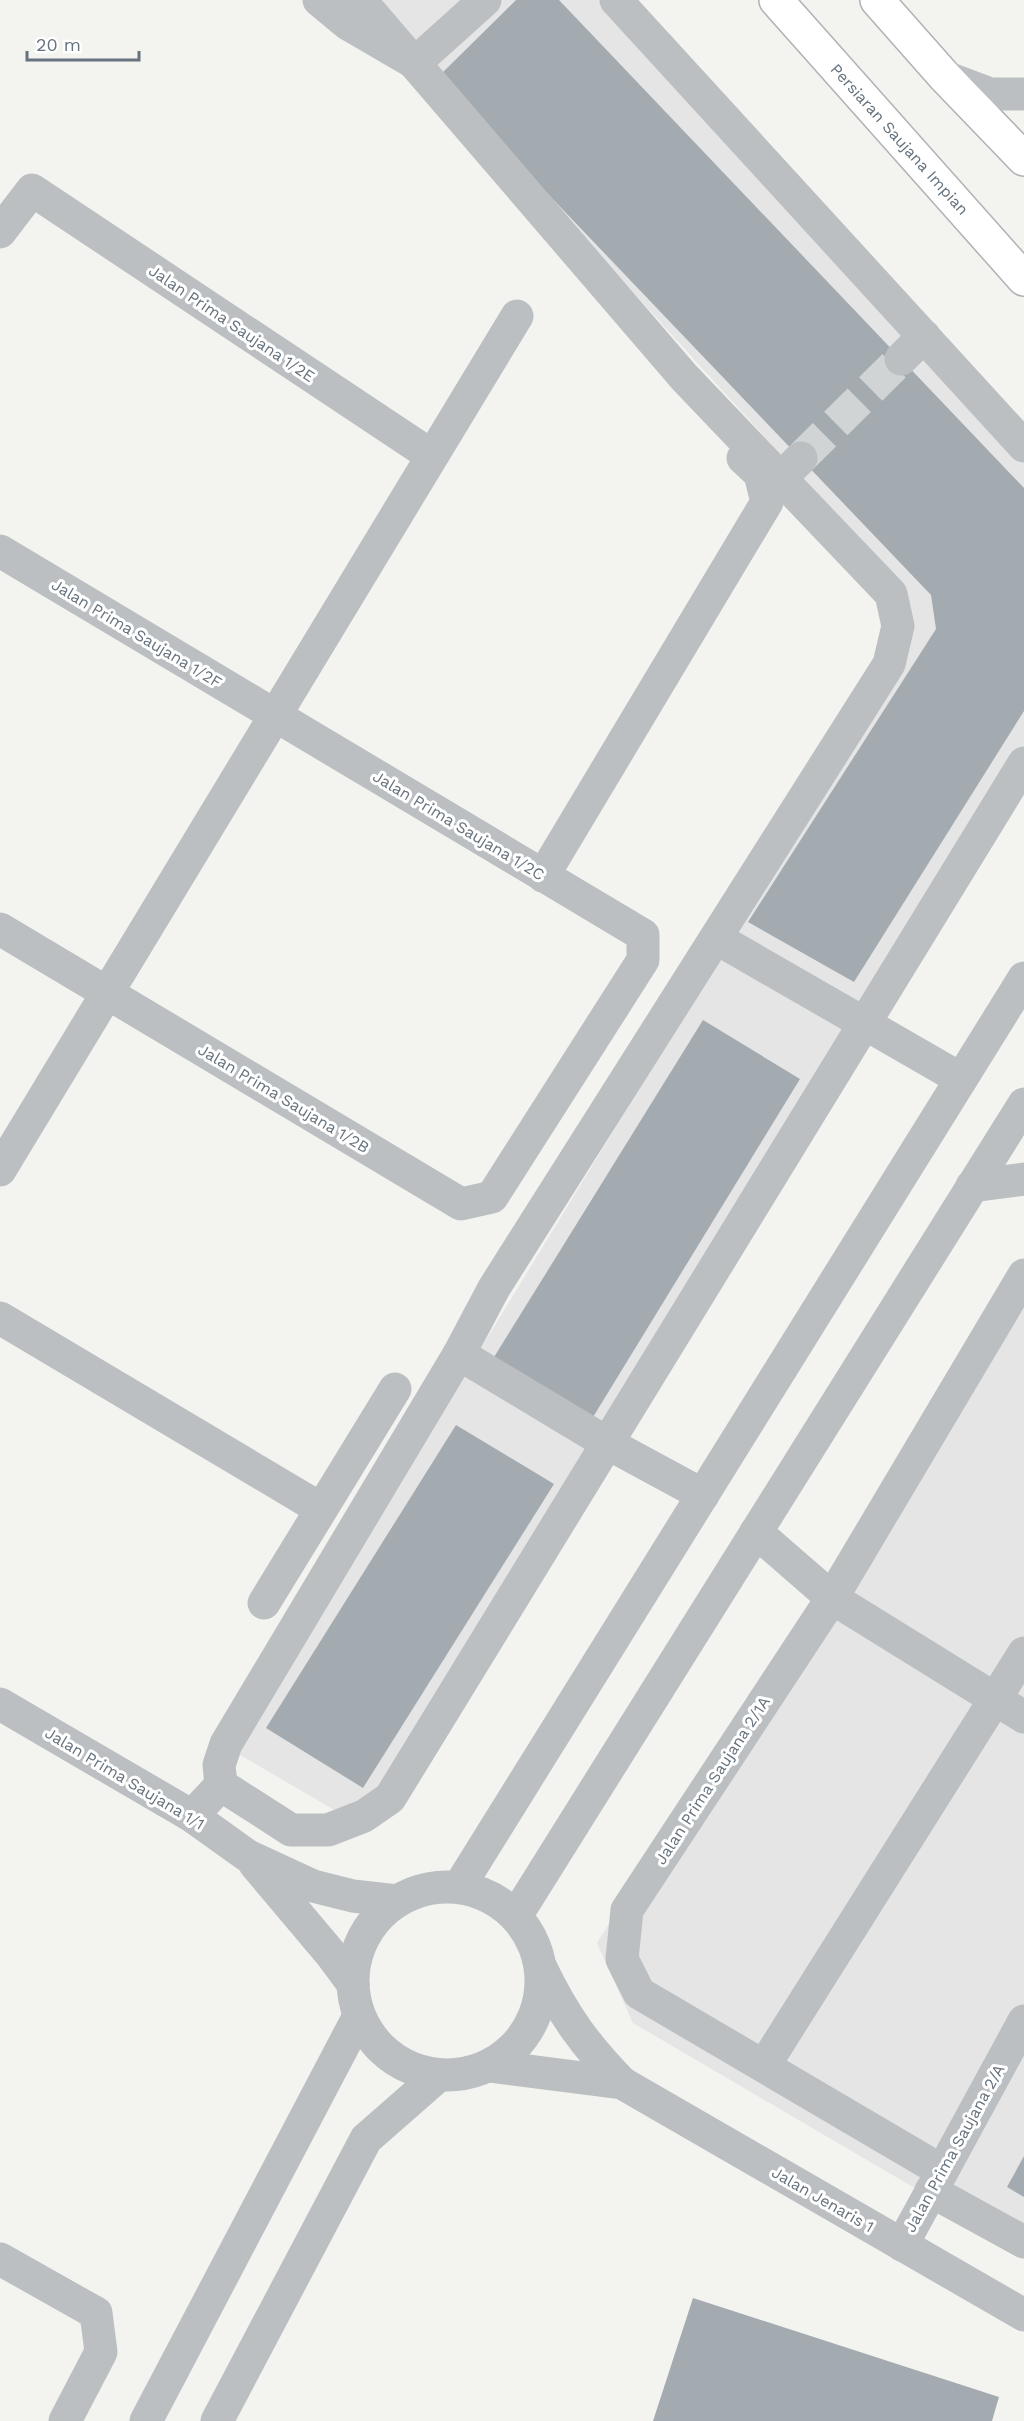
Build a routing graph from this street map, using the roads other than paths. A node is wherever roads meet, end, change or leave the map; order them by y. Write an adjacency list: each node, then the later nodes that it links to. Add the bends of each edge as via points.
1 (319, 0): 7 (street, via 348,24)
2 (360, 0): 7 (street)
3 (485, 0): 7 (street)
4 (616, 0): 15 (street, via 912,347)
5 (776, 0): 12 (highway, Persiaran Saujana Impian)
6 (877, 0): 8 (highway)
7 (415, 63): 22 (street, via 684,377 791,468 891,594 898,626 889,664)
8 (945, 77): 9 (street, via 990,93); 10 (highway)
9 (1024, 94)
10 (1024, 159)
11 (0, 232): 16 (street, Jalan Prima Saujana 1/2E, via 32,190)
12 (1024, 279)
13 (517, 316): 16 (street)
14 (685, 399): 20 (street, via 760,474 767,502)
15 (1024, 446)
16 (432, 456): 18 (street)
17 (0, 551): 18 (street, Jalan Prima Saujana 1/2F)
18 (274, 715): 20 (street, Jalan Prima Saujana 1/2C); 24 (street)
19 (1024, 763): 25 (street)
20 (543, 876): 31 (street, Jalan Prima Saujana 1/2C, via 643,935 643,960 492,1197)
21 (0, 929): 24 (street, Jalan Prima Saujana 1/2B)
22 (716, 938): 25 (street); 34 (street, via 494,1288)
23 (1024, 978): 26 (street)
24 (107, 993): 28 (street); 31 (street, Jalan Prima Saujana 1/2B)
25 (863, 1024): 26 (street); 36 (street)
26 (961, 1079): 37 (street)
27 (1024, 1104): 30 (street)
28 (0, 1170)
29 (1024, 1179): 30 (street)
30 (972, 1186): 39 (street)
31 (461, 1204)
32 (1024, 1275): 40 (street, Jalan Prima Saujana 2/1A)
33 (0, 1318): 38 (street)
34 (459, 1354): 36 (street); 46 (street, via 226,1744 219,1765)
35 (395, 1389): 38 (street)
36 (607, 1443): 37 (street); 46 (street, via 390,1798 364,1816 328,1830 291,1830)
37 (703, 1495): 49 (street)
38 (321, 1509): 41 (street)
39 (756, 1532): 40 (street); 51 (street)
40 (832, 1598): 43 (street); 57 (street, Jalan Prima Saujana 2/1A, via 627,1910 622,1959 639,1993)
41 (264, 1603)
42 (1024, 1653): 43 (street)
43 (995, 1699): 45 (street); 57 (street)
44 (0, 1704): 47 (street, Jalan Prima Saujana 1/1)
45 (1024, 1717)
46 (221, 1785): 47 (street)
47 (192, 1816): 48 (street, Jalan Prima Saujana 1/1)
48 (248, 1856): 50 (street, via 313,1886); 53 (street)
49 (459, 1887): 50 (street, via 427,1889); 51 (street, via 491,1897)
50 (397, 1901): 53 (street, via 372,1923 357,1952)
51 (516, 1916): 52 (street, via 535,1945)
52 (541, 1968): 56 (street, via 542,1992 525,2035); 59 (street, via 558,2003 589,2049)
53 (352, 1984): 54 (street)
54 (358, 2016): 58 (street, via 371,2038 390,2056 413,2069); 66 (street)
55 (1024, 2021): 60 (street, Jalan Prima Saujana 2/A)
56 (489, 2066): 58 (street, via 464,2074); 59 (street)
57 (764, 2067): 60 (street, Jalan Prima Saujana 2/1A)
58 (438, 2075): 67 (street, via 366,2139)
59 (622, 2083): 62 (street, Jalan Jenaris 1)
60 (936, 2181): 61 (street, Jalan Prima Saujana 2/1A); 62 (street, Jalan Prima Saujana 2/A)
61 (1024, 2242)
62 (902, 2244): 64 (street, Jalan Jenaris 1)
63 (0, 2259): 65 (street, via 96,2313 100,2352)
64 (1024, 2315)
65 (64, 2421)
66 (146, 2421)
67 (217, 2421)

